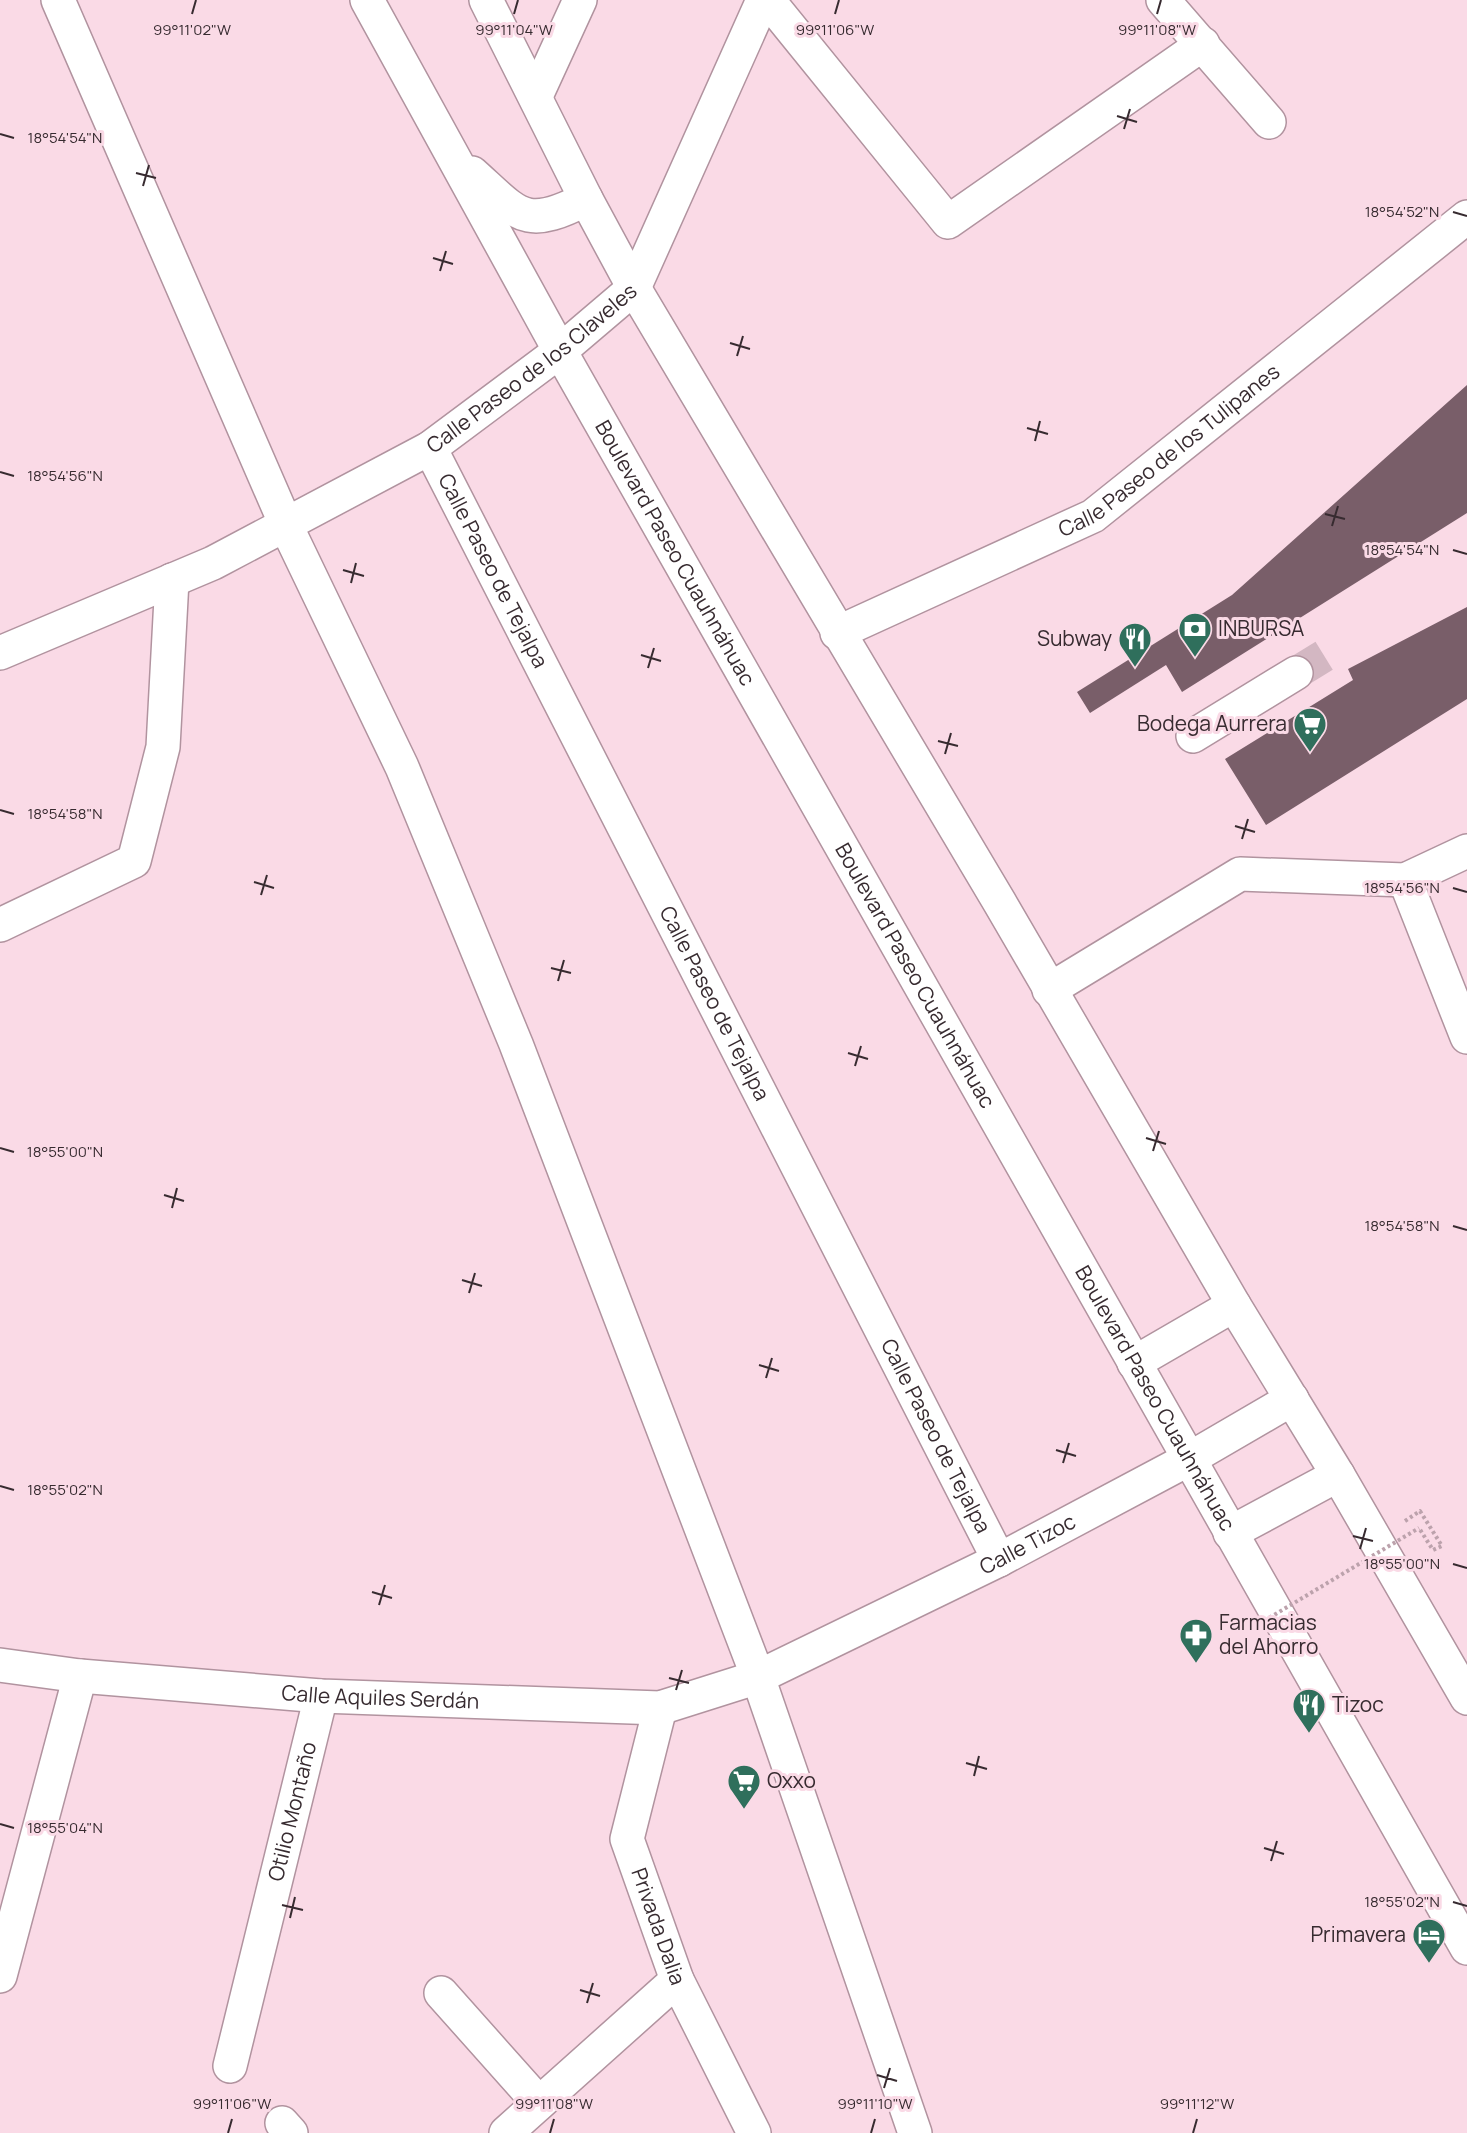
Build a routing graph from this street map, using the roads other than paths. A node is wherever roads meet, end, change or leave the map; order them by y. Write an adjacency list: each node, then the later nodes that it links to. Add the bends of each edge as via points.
1 (58, 0): 17 (street)
2 (367, 0): 11 (street, Boulevard Paseo Cuauhnáhuac)
3 (486, 0): 9 (street)
4 (580, 0): 9 (street)
5 (763, 0): 14 (street, Calle Paseo de los Claveles)
6 (768, 0): 8 (street, via 948,222)
7 (1156, 2): 8 (street)
8 (1203, 44): 10 (street)
9 (536, 96): 12 (street)
10 (1269, 122)
11 (453, 156): 12 (street, via 513,210 536,218); 15 (street, Boulevard Paseo Cuauhnáhuac)
12 (586, 199): 14 (street)
13 (1467, 217): 19 (street, Calle Paseo de los Tulipanes, via 1093,516)
14 (634, 288): 15 (street, Calle Paseo de los Claveles); 19 (street)
15 (560, 351): 16 (street, Calle Paseo de los Claveles); 29 (street, Boulevard Paseo Cuauhnáhuac)
16 (430, 447): 17 (street, Calle Paseo de los Claveles); 34 (street, Calle Paseo de Tejalpa)
17 (285, 523): 18 (street, Calle Paseo de los Claveles, via 213,563); 37 (street, via 402,767 516,1044)
18 (172, 580): 20 (street, Calle Paseo de los Claveles); 25 (street, via 163,747 134,861)
19 (837, 633): 26 (street)
20 (0, 653)
21 (1296, 673): 22 (street)
22 (1193, 736)
23 (1467, 851): 24 (street)
24 (1405, 880): 26 (street, via 1240,874); 27 (street)
25 (0, 925)
26 (1049, 990): 28 (street)
27 (1467, 1037)
28 (1234, 1305): 29 (street); 30 (street)
29 (1134, 1363): 31 (street, Boulevard Paseo Cuauhnáhuac)
30 (1292, 1399): 31 (street, Calle Tizoc); 32 (street)
31 (1189, 1459): 33 (street, Boulevard Paseo Cuauhnáhuac); 34 (street, Calle Tizoc)
32 (1338, 1475): 33 (street); 38 (street)
33 (1230, 1533): 41 (street, Boulevard Paseo Cuauhnáhuac)
34 (999, 1560): 37 (street, Calle Tizoc)
35 (0, 1665): 36 (street, Calle Aquiles Serdán)
36 (80, 1676): 39 (street, Calle Aquiles Serdán); 42 (street)
37 (758, 1677): 40 (street, Calle Aquiles Serdán); 49 (street)
38 (1465, 1693)
39 (321, 1696): 40 (street, Calle Aquiles Serdán); 45 (street, Otilio Montaño)
40 (660, 1708): 43 (street, Privada Dalia, via 627,1839)
41 (1467, 1948)
42 (0, 1976)
43 (677, 1980): 46 (street); 48 (street, Privada Dalia)
44 (441, 1993): 46 (street)
45 (230, 2066)
46 (538, 2103): 47 (street)
47 (506, 2133)
48 (754, 2133)
49 (915, 2133)

